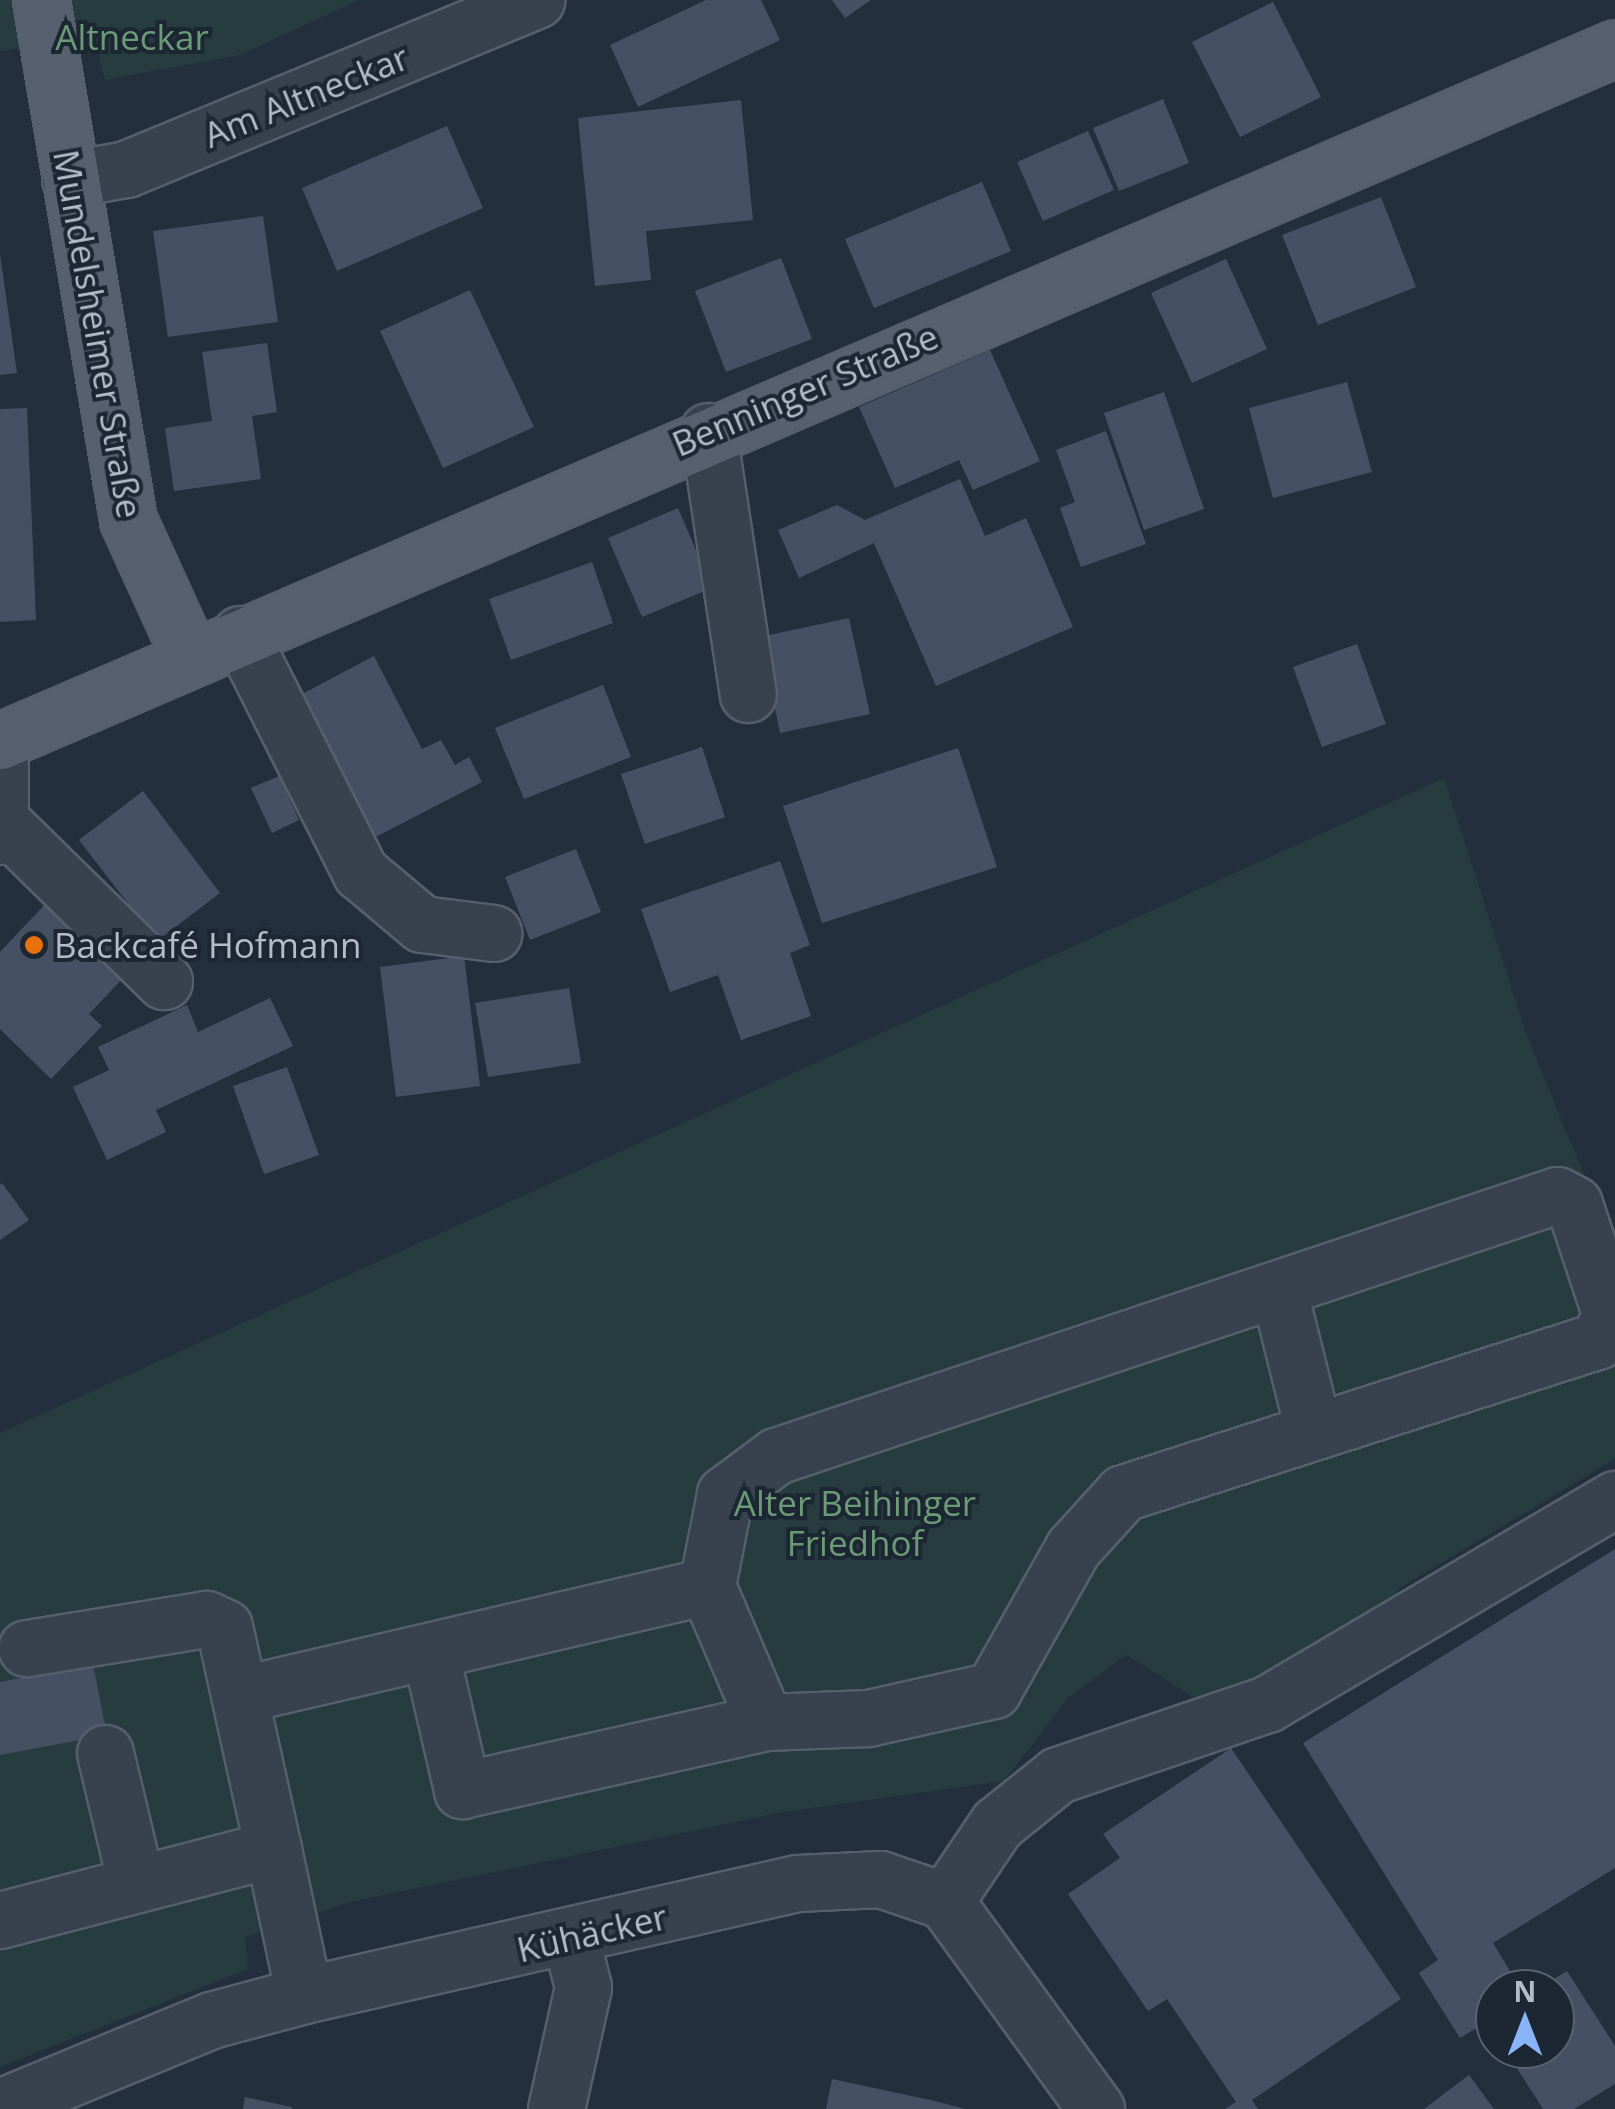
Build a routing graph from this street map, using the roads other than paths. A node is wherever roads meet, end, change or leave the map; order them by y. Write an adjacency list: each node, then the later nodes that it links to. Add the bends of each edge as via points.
1 (41, 0): 4 (main road, Mundelsheimer Straße)
2 (537, 0): 4 (street, Am Altneckar, via 126,169)
3 (1615, 48): 5 (main road, Benninger Straße)
4 (70, 179): 7 (main road, Mundelsheimer Straße, via 128,520)
5 (708, 431): 6 (main road, Benninger Straße); 8 (street)
6 (240, 634): 7 (main road, Benninger Straße); 12 (street, via 360,872 422,924)
7 (190, 656): 9 (main road, Benninger Straße)
8 (748, 694)
9 (0, 741)
10 (0, 765): 11 (street)
11 (2, 831): 13 (street)
12 (492, 933)
13 (164, 981)
14 (1279, 1292): 15 (street); 15 (street, via 1557,1194 1574,1204 1611,1316 1598,1341); 17 (street, via 776,1456 724,1494)
15 (1313, 1428): 21 (street, via 1123,1493 1073,1548 993,1690 868,1718)
16 (1615, 1499): 25 (street, via 1267,1704 1058,1775 997,1824)
17 (707, 1586): 19 (street); 21 (street)
18 (26, 1648): 20 (street, via 206,1618 232,1644)
19 (430, 1650): 20 (street); 21 (street, via 462,1790)
20 (244, 1694): 23 (street)
21 (766, 1722)
22 (105, 1753): 24 (street)
23 (274, 1849): 24 (street); 28 (street)
24 (136, 1883): 26 (street)
25 (945, 1901): 27 (street, Kühäcker, via 880,1880 797,1883); 31 (street)
26 (0, 1920)
27 (571, 1940): 28 (street, Kühäcker); 30 (street, via 583,1987)
28 (304, 1995): 29 (street, Kühäcker, via 211,2020)
29 (32, 2101)
30 (556, 2109)
31 (1096, 2109)

